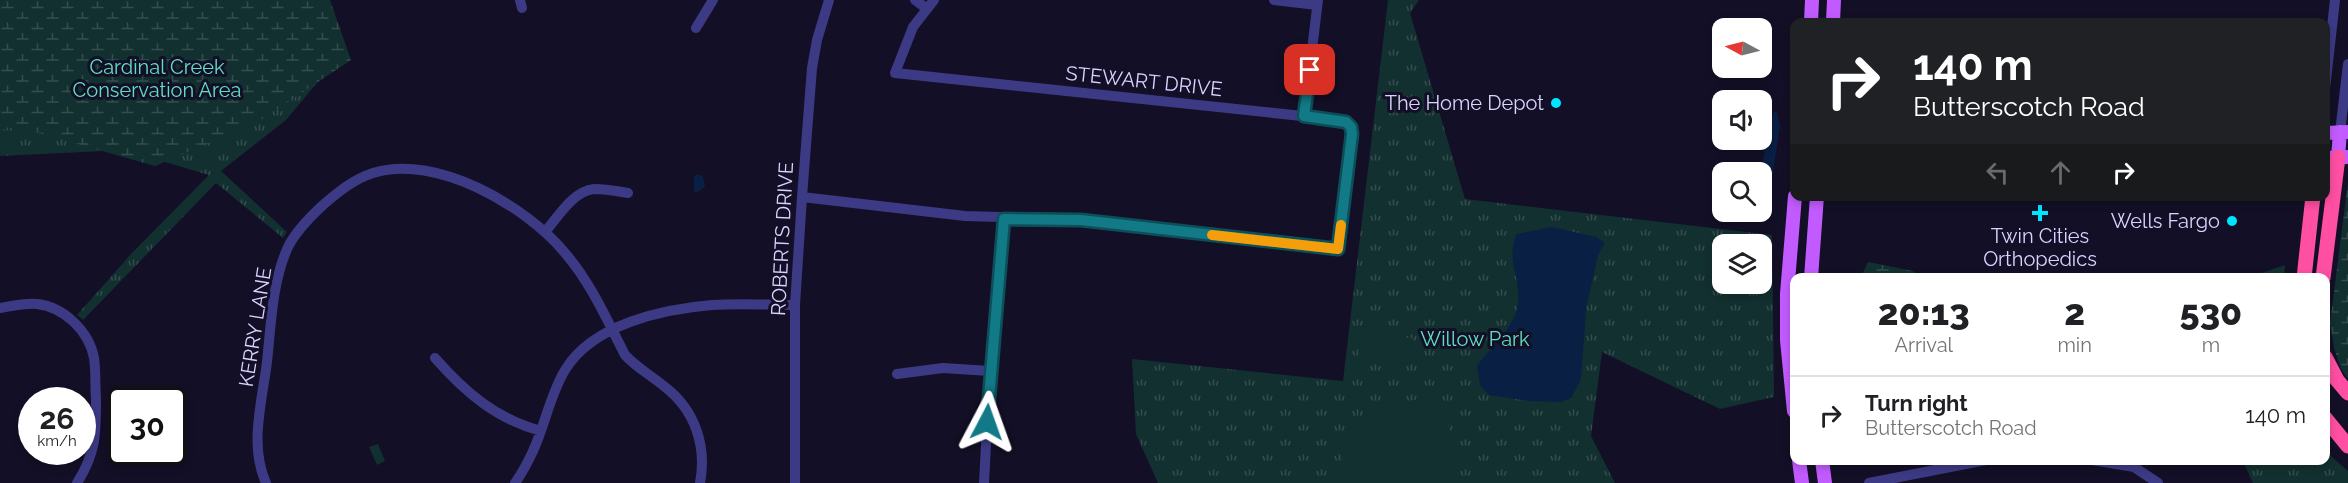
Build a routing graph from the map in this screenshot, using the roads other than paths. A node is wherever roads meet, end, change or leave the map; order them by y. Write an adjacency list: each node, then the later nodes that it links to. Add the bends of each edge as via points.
1 (713, 0): 12 (street)
2 (829, 0): 19 (street, ROBERTS DRIVE, via 812,68)
3 (915, 0): 9 (street, STEWART DRIVE)
4 (1274, 0): 8 (street)
5 (1812, 0): 10 (main road)
6 (1834, 0): 11 (main road)
7 (2335, 0): 13 (street)
8 (1317, 2): 15 (street)
9 (930, 4): 15 (street, STEWART DRIVE, via 913,27 895,73)
10 (1811, 18)
11 (1833, 18)
12 (696, 28)
13 (2330, 44)
14 (2348, 64): 16 (street)
15 (1304, 116): 23 (street, STEWART DRIVE, via 1340,120 1351,127 1338,249 1075,220)
16 (2344, 132): 17 (main road)
17 (2337, 158): 27 (highway)
18 (628, 193): 24 (street, via 587,191 573,200)
19 (802, 197): 23 (street); 28 (street, ROBERTS DRIVE)
20 (1795, 201): 33 (main road, via 1787,294)
21 (1817, 201): 25 (main road)
22 (2312, 201): 26 (highway)
23 (1004, 219): 34 (street)
24 (545, 232): 30 (street, KERRY LANE, via 581,274); 45 (street, KERRY LANE, via 479,188 406,169 372,173 354,181 321,207 290,244 277,283 257,440 260,470)
25 (1811, 273)
26 (2305, 273)
27 (2324, 273)
28 (795, 305): 30 (street, via 684,308); 48 (street, ROBERTS DRIVE)
29 (0, 308): 44 (street, via 38,304 51,308 66,315 88,340 94,366 96,430 91,458)
30 (613, 330): 38 (street, via 586,347 568,366); 47 (street, KERRY LANE, via 633,364 673,393 690,412 701,450)
31 (435, 358): 38 (street, via 465,390 495,412)
32 (2330, 367): 36 (highway)
33 (1790, 370)
34 (990, 371): 35 (street, via 943,368); 49 (street)
35 (897, 374)
36 (2348, 393)
37 (2330, 424): 39 (highway)
38 (541, 431): 46 (street)
39 (2348, 446)
40 (1800, 465): 50 (main road)
41 (1823, 465): 51 (main road)
42 (1961, 465): 52 (street)
43 (2118, 465): 53 (street, via 2134,468)
44 (77, 483)
45 (266, 483)
46 (515, 483)
47 (700, 483)
48 (795, 483)
49 (984, 483)
50 (1802, 483)
51 (1825, 483)
52 (1869, 483)
53 (2158, 483)

